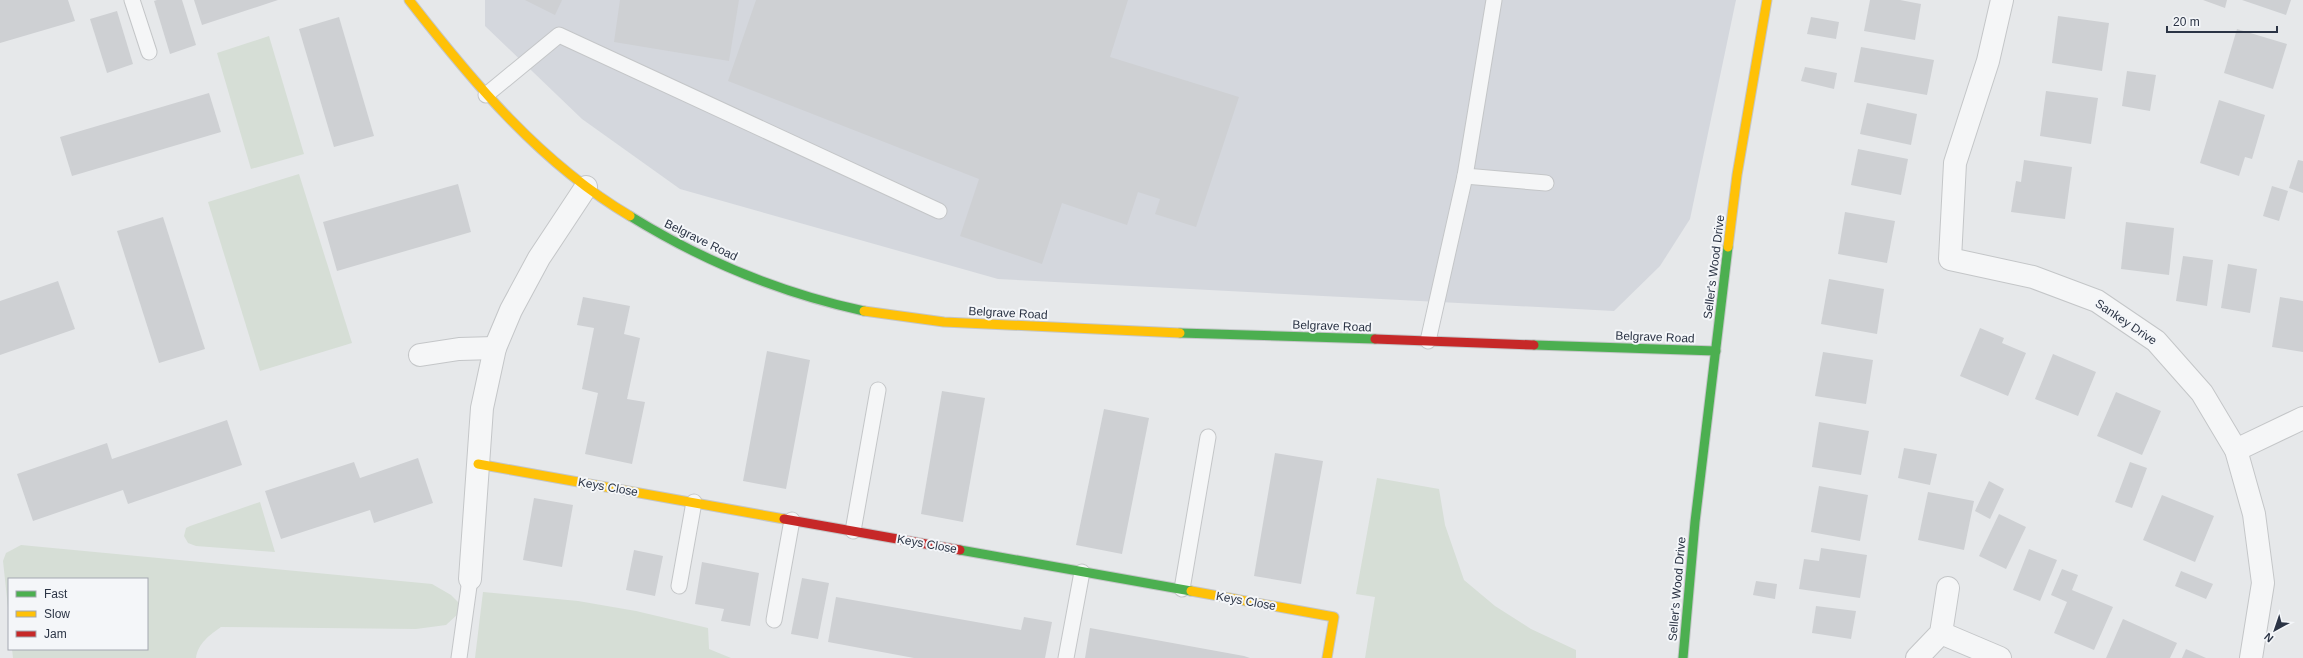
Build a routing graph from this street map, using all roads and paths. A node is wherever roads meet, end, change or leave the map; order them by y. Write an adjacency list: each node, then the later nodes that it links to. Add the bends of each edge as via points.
1 (132, 0): 6 (lane)
2 (409, 0): 7 (street, Belgrave Road, via 456,62)
3 (1494, 0): 8 (lane)
4 (1767, 0): 14 (street, Seller's Wood Drive, via 1737,175)
5 (2002, 0): 19 (street, Sankey Drive, via 1988,61 1955,163 1950,259 2033,276 2097,301 2156,341 2202,393)
6 (149, 52)
7 (486, 95): 10 (street, Belgrave Road, via 551,158); 11 (lane, via 559,35)
8 (1466, 176): 9 (lane); 12 (lane)
9 (1546, 183)
10 (586, 187): 12 (street, Belgrave Road, via 654,231 722,265 796,295 876,314 934,321 1080,330); 13 (street, via 539,258)
11 (939, 211)
12 (1428, 341): 14 (street, Belgrave Road)
13 (495, 348): 15 (street, via 459,349); 20 (street, via 482,408)
14 (1716, 351): 34 (street, Seller's Wood Drive, via 1695,522)
15 (420, 355)
16 (878, 390): 23 (lane)
17 (2303, 418): 19 (street)
18 (1208, 437): 28 (lane)
19 (2236, 450): 37 (street, Sankey Drive, via 2254,514 2263,583)
20 (478, 464): 21 (street, Keys Close); 25 (street)
21 (694, 502): 22 (street, Keys Close); 26 (lane)
22 (792, 520): 23 (street, Keys Close); 29 (lane)
23 (853, 531): 24 (street, Keys Close)
24 (1082, 572): 28 (street, Keys Close); 32 (lane)
25 (470, 579): 31 (lane)
26 (679, 586)
27 (1948, 588): 30 (street)
28 (1182, 589): 33 (street, Keys Close, via 1334,616)
29 (774, 620)
30 (1942, 633): 35 (street); 36 (street)
31 (459, 658)
32 (1066, 658)
33 (1327, 658)
34 (1683, 658)
35 (1917, 658)
36 (2000, 658)
37 (2250, 658)

